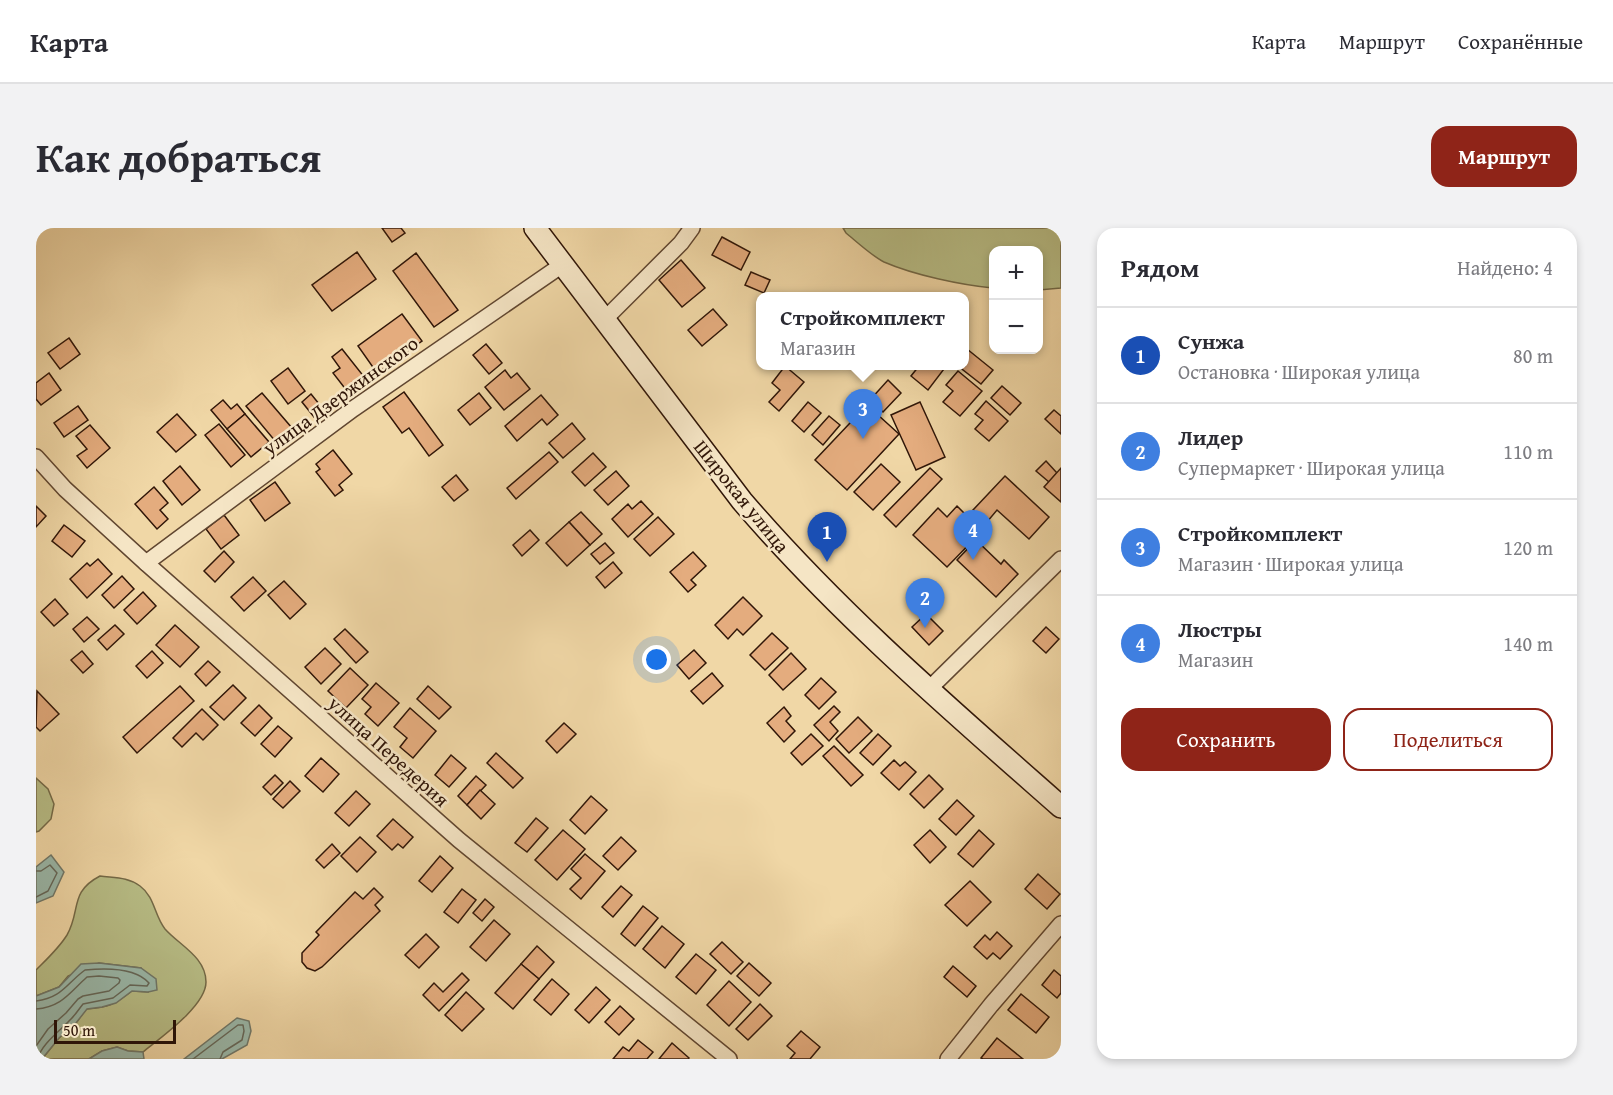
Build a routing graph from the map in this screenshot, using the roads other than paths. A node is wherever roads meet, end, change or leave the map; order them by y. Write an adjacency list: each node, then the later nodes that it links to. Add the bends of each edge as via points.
1 (535, 228): 3 (street, Широкая улица)
2 (692, 228): 4 (street)
3 (562, 266): 4 (street, Широкая улица); 7 (street, улица Дзержинского, via 354,409)
4 (604, 320): 8 (street, Широкая улица, via 777,542)
5 (36, 457): 7 (street, улица Передерия)
6 (1061, 559): 8 (street)
7 (146, 563): 11 (street, улица Передерия, via 459,840)
8 (928, 690): 9 (street, Широкая улица)
9 (1061, 807)
10 (1061, 924): 12 (street)
11 (729, 1059)
12 (948, 1059)

